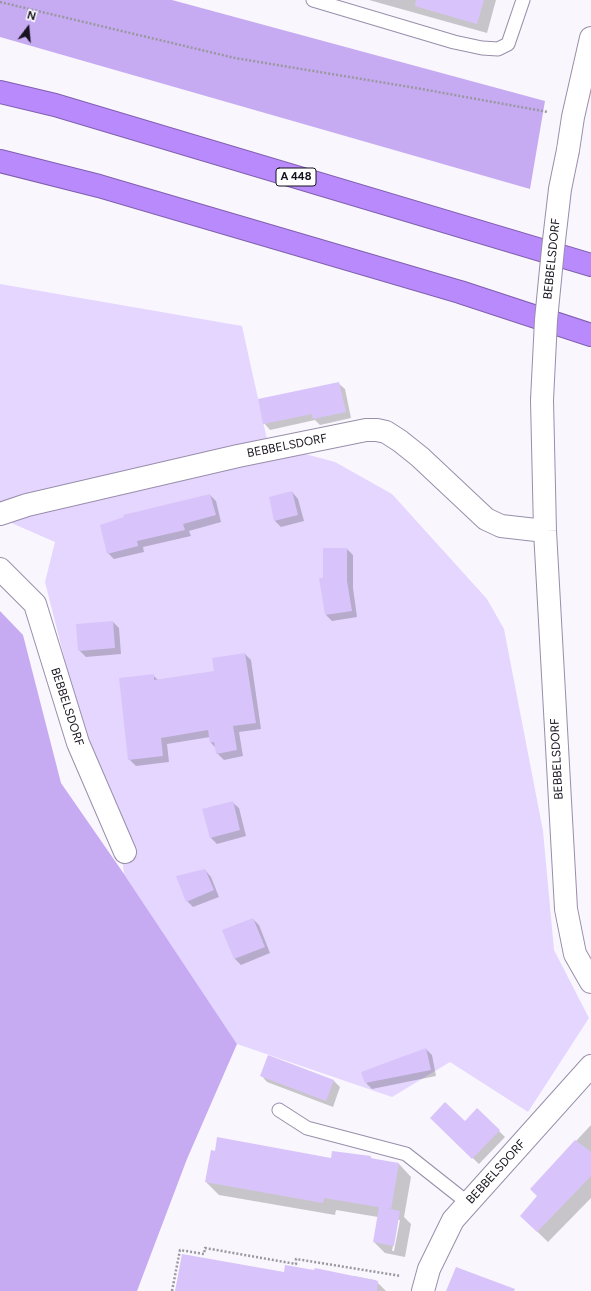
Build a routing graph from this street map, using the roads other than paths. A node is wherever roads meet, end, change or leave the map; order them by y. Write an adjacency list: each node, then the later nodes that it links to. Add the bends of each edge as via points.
1 (313, 0): 2 (lane, via 454,42 498,49 508,44)
2 (523, 0)
3 (591, 38): 9 (street, BEBBELSDORF, bridge, via 560,189 546,320 542,400)
4 (0, 92): 6 (highway, A 448, via 63,107)
5 (0, 161): 7 (highway, via 99,186 460,292)
6 (591, 265)
7 (591, 335)
8 (0, 514): 9 (street, BEBBELSDORF, via 27,505 238,456 366,430 377,430 386,432 420,457 486,519 501,526)
9 (545, 531): 12 (street, BEBBELSDORF, via 566,910 575,954)
10 (0, 569): 11 (street, BEBBELSDORF, via 35,604 78,743)
11 (125, 852)
12 (591, 982)
13 (591, 1066): 15 (street, BEBBELSDORF)
14 (280, 1110): 15 (lane, via 307,1128 406,1154)
15 (468, 1203): 16 (street, BEBBELSDORF, via 452,1220 428,1269)
16 (424, 1286)

